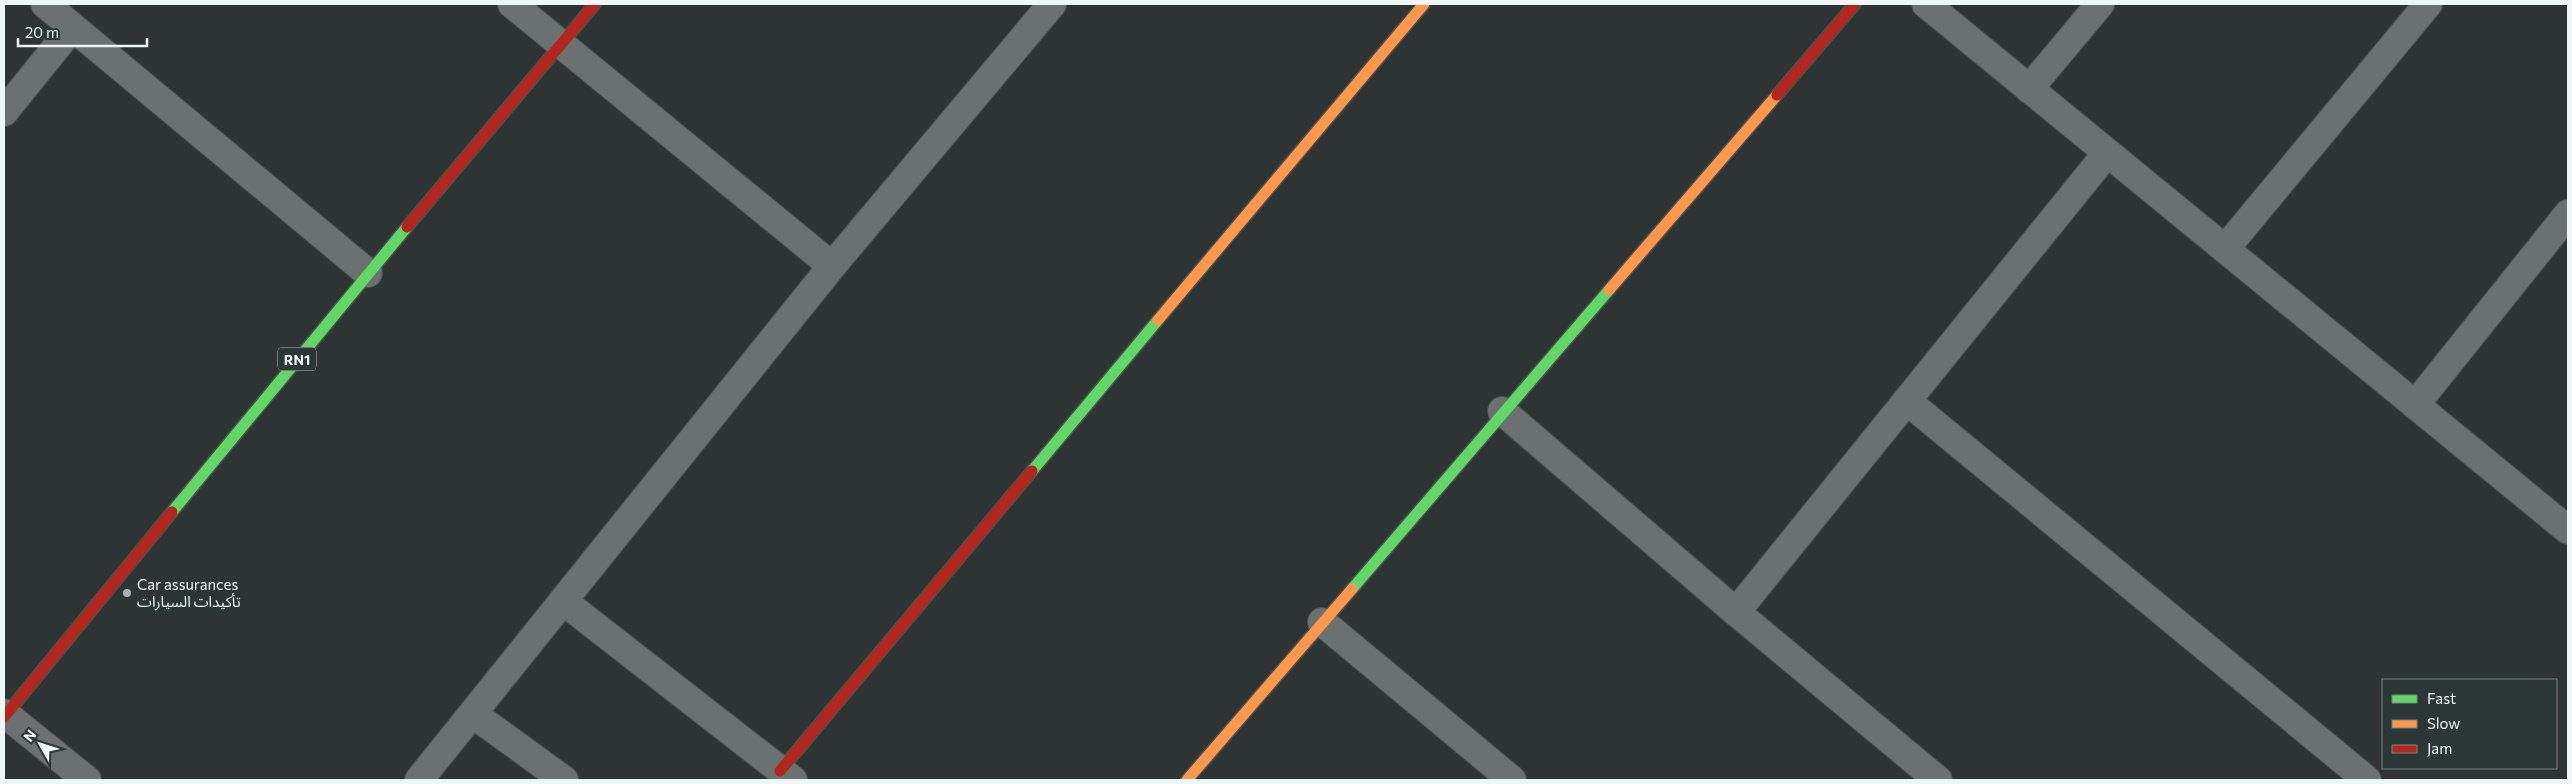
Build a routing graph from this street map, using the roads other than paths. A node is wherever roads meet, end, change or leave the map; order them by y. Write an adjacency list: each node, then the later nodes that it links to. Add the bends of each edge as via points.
1 (45, 4): 10 (street)
2 (512, 4): 11 (street)
3 (595, 4): 11 (main road, RN1)
4 (1052, 4): 17 (street)
5 (1424, 4): 28 (main road)
6 (1855, 4): 21 (main road)
7 (1926, 4): 12 (street)
8 (2100, 4): 12 (street)
9 (2428, 4): 16 (street)
10 (72, 28): 13 (street); 18 (street)
11 (561, 46): 17 (street); 18 (main road, RN1)
12 (2029, 89): 14 (street)
13 (4, 112)
14 (2107, 153): 16 (street); 19 (street)
15 (2568, 214): 20 (street)
16 (2225, 249): 20 (street)
17 (832, 266): 23 (street)
18 (368, 273): 27 (main road, RN1)
19 (1907, 401): 24 (street); 35 (street)
20 (2415, 405): 22 (street)
21 (1502, 411): 24 (street); 25 (main road)
22 (2568, 530)
23 (563, 601): 26 (street); 28 (street)
24 (1736, 612): 34 (street)
25 (1322, 622): 32 (main road); 33 (street)
26 (472, 714): 29 (street); 31 (street)
27 (4, 715): 30 (street)
28 (786, 776)
29 (561, 779)
30 (87, 780)
31 (419, 780)
32 (1186, 780)
33 (1512, 780)
34 (1938, 780)
35 (2366, 780)

